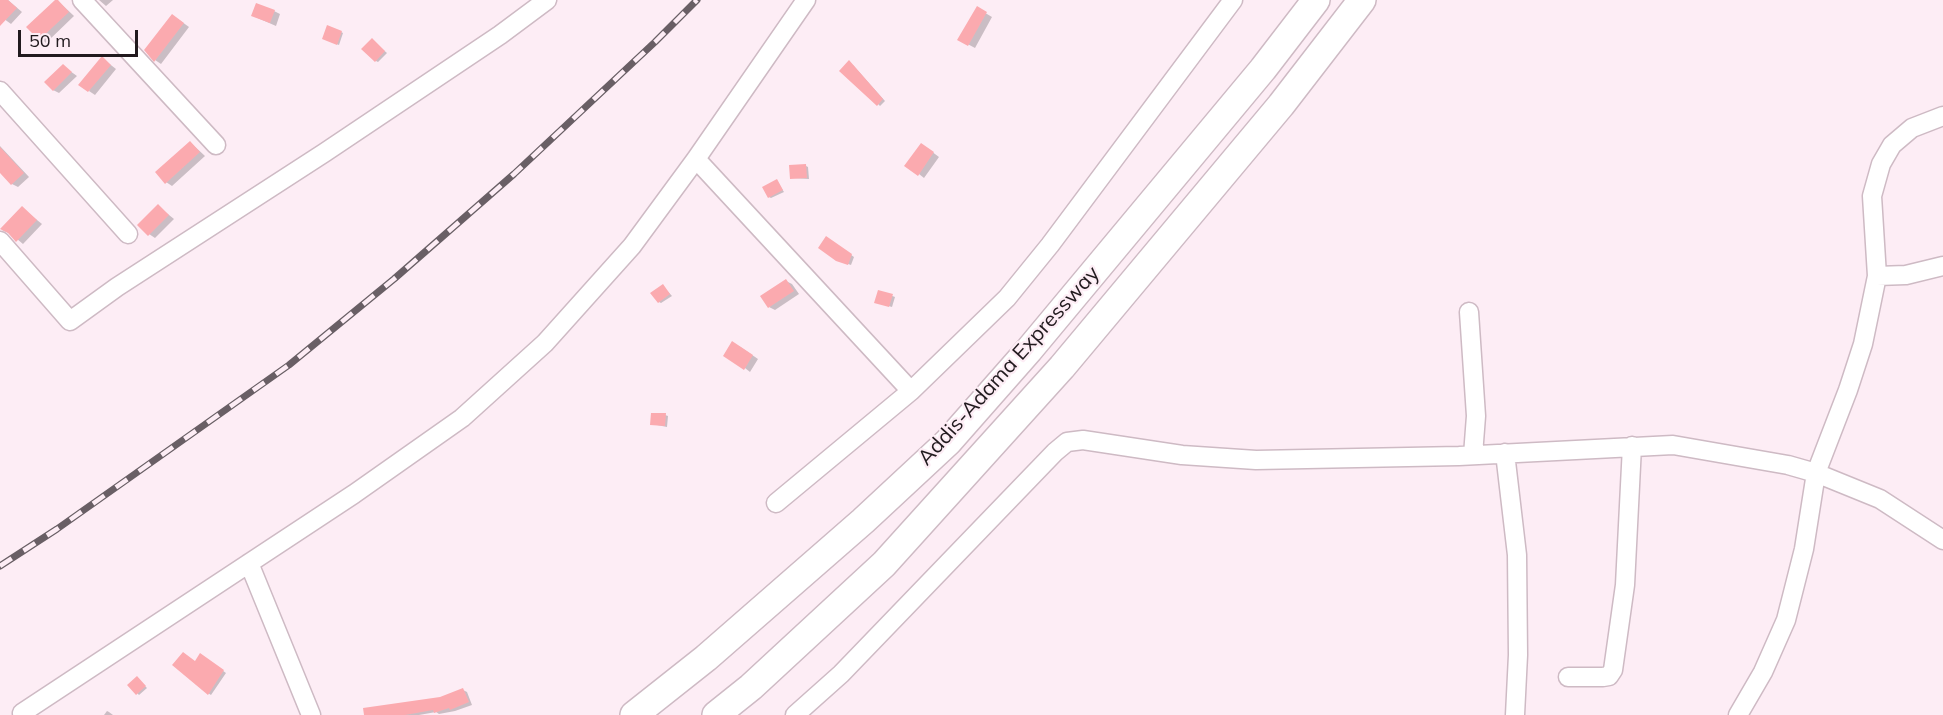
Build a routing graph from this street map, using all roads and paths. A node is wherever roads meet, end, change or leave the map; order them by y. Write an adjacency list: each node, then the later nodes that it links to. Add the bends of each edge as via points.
1 (82, 0): 9 (street)
2 (547, 0): 12 (street, via 334,147 70,321)
3 (806, 0): 10 (street)
4 (1233, 0): 16 (street, via 1007,298)
5 (1316, 0): 27 (highway, Addis-Adama Expressway, via 1045,332 948,442 706,658)
6 (1362, 0): 28 (highway, Addis-Adama Expressway, via 1281,105 1062,367 885,564)
7 (0, 91): 11 (street)
8 (1943, 116): 14 (street, via 1912,128 1892,145 1881,164 1872,196)
9 (216, 145)
10 (696, 159): 16 (street); 23 (street, via 632,246 553,334 470,411)
11 (128, 234)
12 (0, 241)
13 (1943, 266): 14 (street, via 1906,275)
14 (1877, 276): 20 (street, via 1863,344)
15 (1469, 312): 19 (street, via 1476,416)
16 (911, 391): 21 (street)
17 (1632, 446): 18 (street); 20 (street, via 1673,445); 24 (street, via 1625,585 1613,670 1603,677)
18 (1505, 453): 19 (street); 30 (street, via 1516,555)
19 (1473, 455): 29 (street, via 1256,460 1182,455 1083,440 1067,442 841,674)
20 (1816, 473): 22 (street, via 1880,498); 31 (street, via 1804,549 1786,620)
21 (776, 503)
22 (1943, 540)
23 (249, 563): 25 (street); 26 (street)
24 (1568, 677)
25 (21, 713)
26 (311, 715)
27 (634, 715)
28 (716, 715)
29 (795, 715)
30 (1515, 715)
31 (1738, 715)

